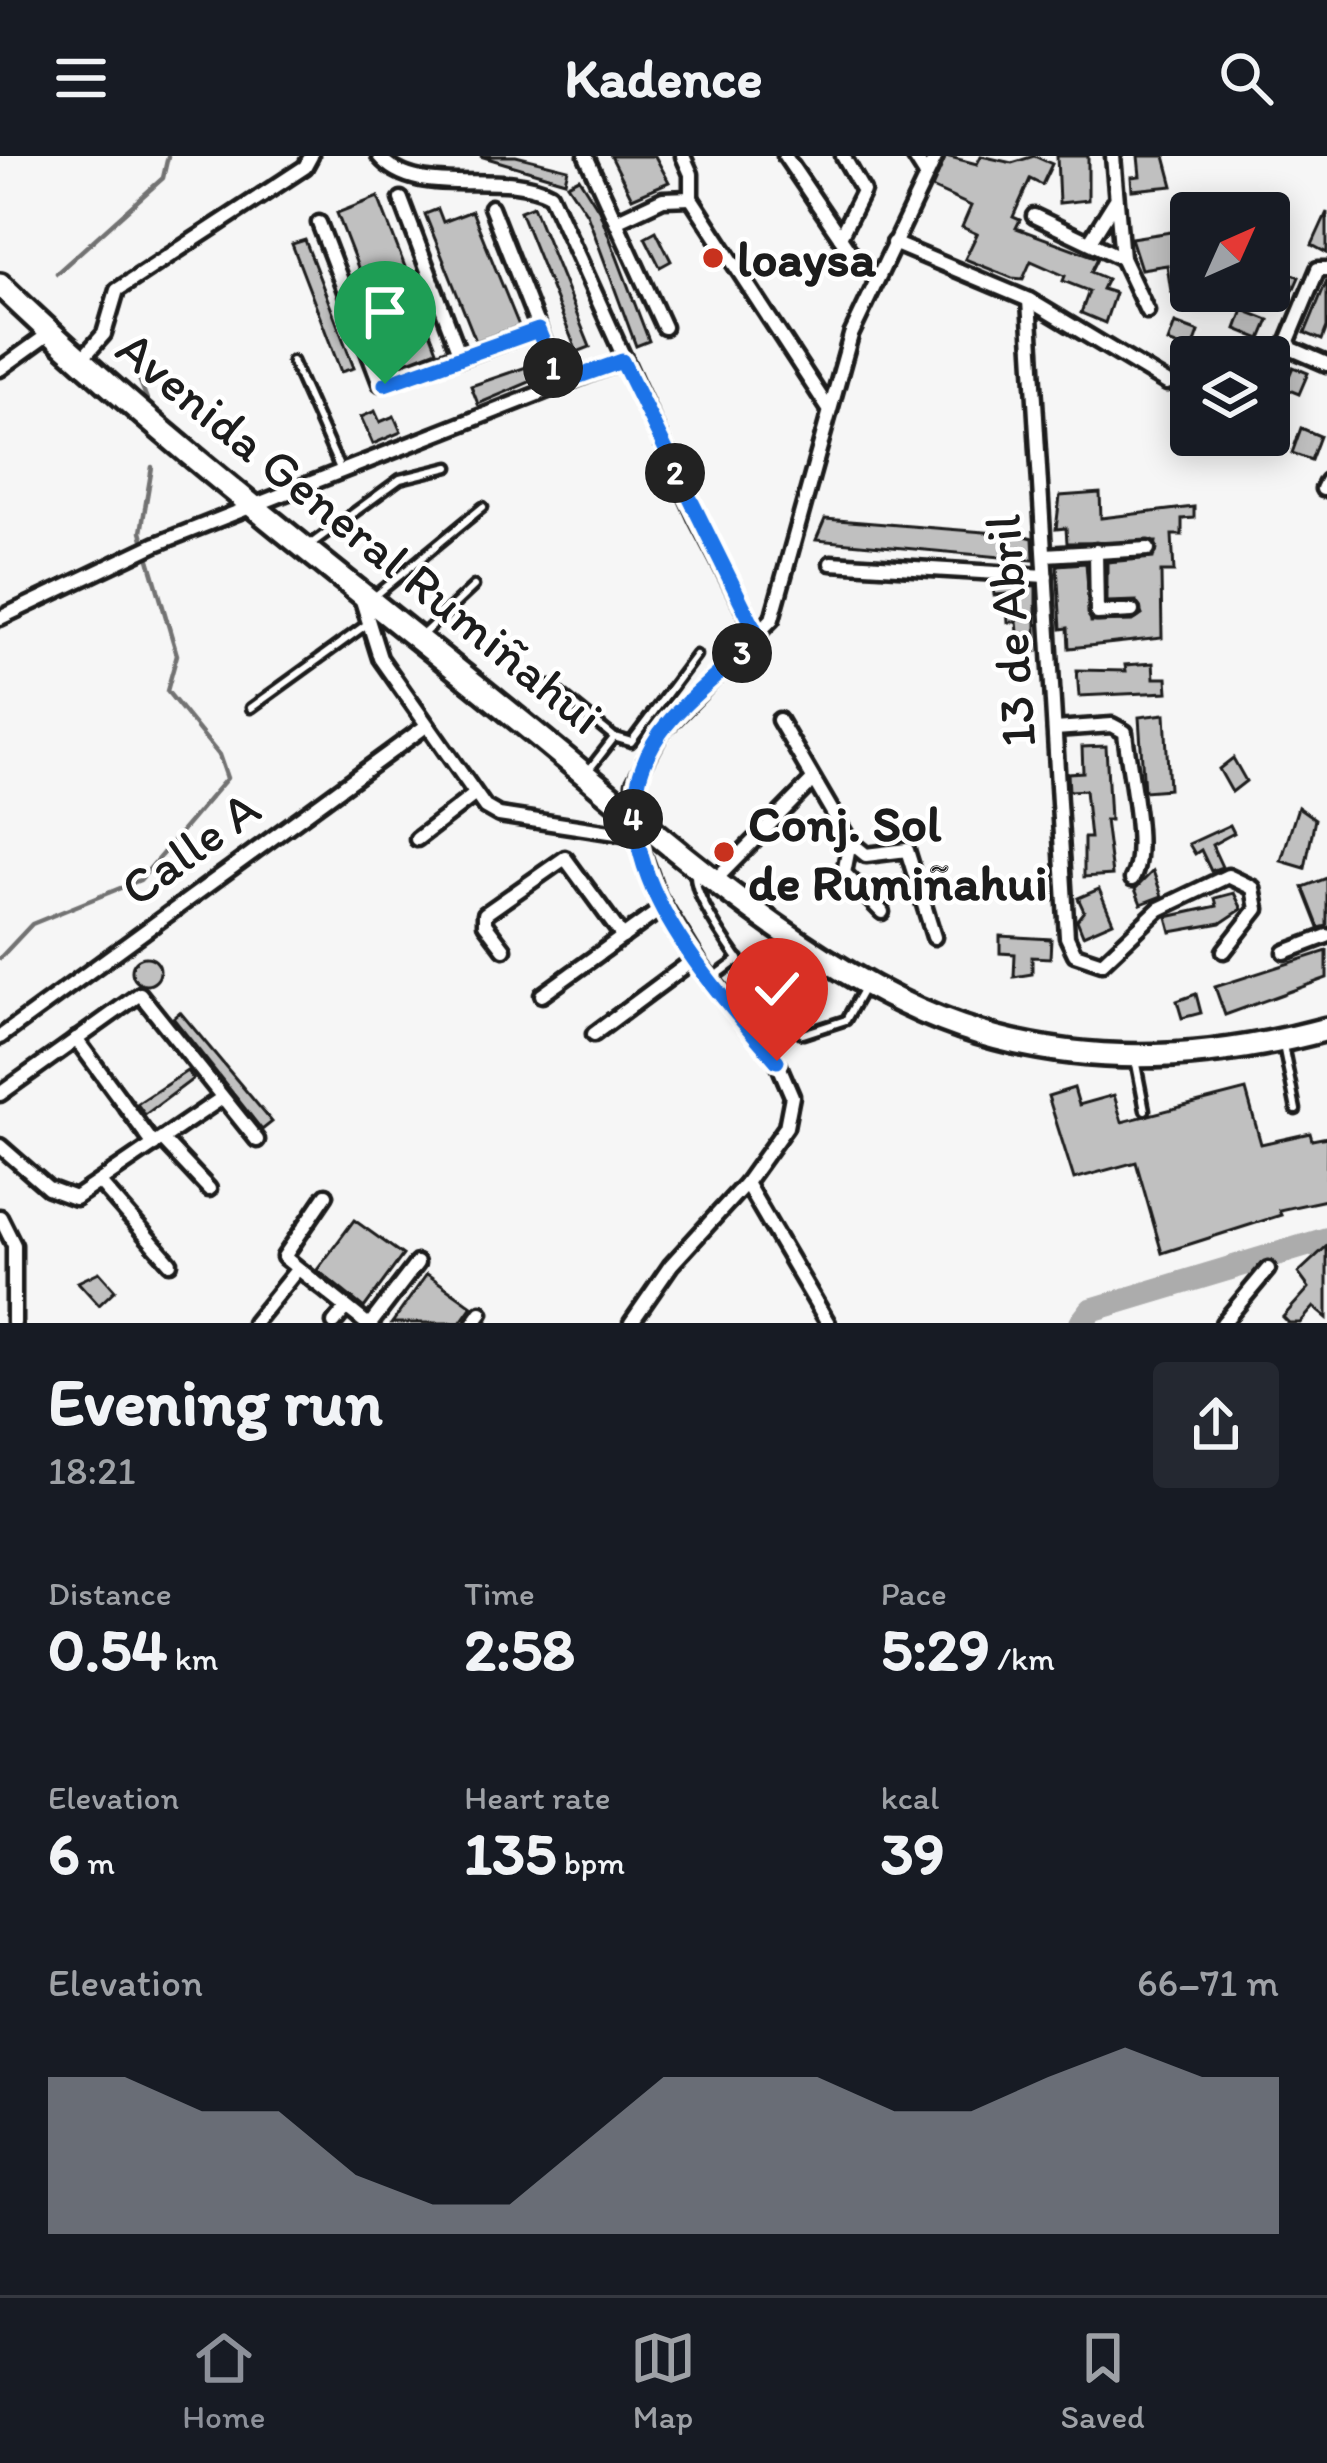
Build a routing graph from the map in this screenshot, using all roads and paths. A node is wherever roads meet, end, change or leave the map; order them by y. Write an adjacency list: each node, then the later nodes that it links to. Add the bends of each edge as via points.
1 (311, 156): 33 (street, via 117,290 104,334)
2 (379, 156): 32 (street, via 398,174 550,194)
3 (586, 156): 16 (street)
4 (683, 156): 11 (street)
5 (843, 156): 18 (street, via 863,190)
6 (914, 156): 10 (street)
7 (936, 156): 10 (street)
8 (1113, 156): 13 (street)
9 (790, 158): 18 (street)
10 (926, 175): 20 (street)
11 (691, 198): 16 (street, via 663,200); 38 (street)
12 (401, 200): 30 (street)
13 (1115, 201): 19 (street); 21 (street)
14 (491, 206): 28 (street)
15 (1034, 217): 19 (street)
16 (618, 220): 27 (street)
17 (319, 223): 30 (street, via 380,383)
18 (839, 237): 23 (street)
19 (1090, 241): 21 (street)
20 (893, 243): 23 (street); 25 (street)
21 (1122, 258): 26 (street)
22 (1321, 272): 34 (street, via 1291,331 1292,350)
23 (876, 276): 38 (street)
24 (0, 285): 29 (highway, Avenida General Rumiñahui)
25 (1029, 300): 37 (street); 46 (street, 13 de Abril)
26 (1147, 311)
27 (664, 327)
28 (538, 330): 30 (street, via 466,358); 36 (street)
29 (50, 333): 33 (highway, Avenida General Rumiñahui); 35 (street)
30 (458, 354)
31 (292, 361): 40 (lane)
32 (622, 361): 36 (street); 53 (street)
33 (80, 362): 41 (highway, Avenida General Rumiñahui)
34 (1327, 364)
35 (0, 369)
36 (560, 383): 40 (street)
37 (1167, 383)
38 (828, 408): 53 (street, via 772,619)
39 (448, 467): 43 (lane, via 400,479)
40 (340, 471): 41 (street)
41 (250, 507): 43 (highway, Avenida General Rumiñahui); 52 (street)
42 (483, 507): 50 (lane)
43 (304, 549): 50 (highway, Avenida General Rumiñahui)
44 (1148, 549): 45 (street)
45 (1096, 550): 46 (street); 51 (street, via 1097,613)
46 (1045, 555): 48 (street, 13 de Abril)
47 (831, 563): 48 (street)
48 (1046, 576): 60 (street, 13 de Abril)
49 (474, 586): 54 (lane)
50 (365, 607): 54 (highway, Avenida General Rumiñahui); 57 (lane); 59 (street, via 380,658)
51 (1132, 611)
52 (0, 618)
53 (758, 636): 65 (street, via 661,732 634,783)
54 (417, 639): 62 (highway, Avenida General Rumiñahui)
55 (696, 656): 61 (lane, via 636,739)
56 (551, 686): 61 (lane)
57 (251, 708)
58 (778, 720): 63 (street)
59 (426, 726): 64 (street); 87 (street, Calle A)
60 (1055, 729): 71 (street, via 1112,725 1125,732 1139,842); 78 (street, 13 de Abril, via 1067,937 1075,954 1091,963 1114,957 1160,909 1228,876 1253,888 1257,909)
61 (614, 737): 62 (lane)
62 (586, 774): 65 (highway, Avenida General Rumiñahui)
63 (813, 780): 68 (street); 70 (street)
64 (474, 795): 66 (street, via 499,815); 67 (street)
65 (633, 812): 66 (street); 69 (highway, Avenida General Rumiñahui)
66 (636, 836): 72 (street)
67 (417, 839)
68 (850, 842): 73 (street, via 844,873); 76 (street, via 866,856 908,850)
69 (696, 863): 70 (highway, Avenida General Rumiñahui); 81 (lane, via 695,889)
70 (717, 878): 83 (highway, Avenida General Rumiñahui)
71 (1132, 879)
72 (664, 907): 75 (street); 80 (street)
73 (882, 912)
74 (1327, 936): 79 (street)
75 (623, 937): 77 (street, via 565,858 485,914); 84 (street)
76 (934, 937)
77 (504, 949)
78 (1224, 951)
79 (1285, 952)
80 (696, 958): 82 (street); 86 (street)
81 (740, 959): 82 (lane); 83 (lane, via 806,1035 846,1020)
82 (711, 980): 98 (street, via 777,1061 792,1096 786,1127)
83 (867, 983): 90 (highway, Avenida General Rumiñahui, via 1010,1041)
84 (542, 995)
85 (1327, 1029): 89 (highway, Avenida General Rumiñahui)
86 (594, 1034)
87 (0, 1036)
88 (76, 1039): 91 (street); 92 (street, via 140,994); 96 (street)
89 (1282, 1041): 90 (highway, Avenida General Rumiñahui, via 1199,1056); 94 (lane)
90 (1135, 1056): 93 (lane)
91 (0, 1094)
92 (221, 1098): 95 (street); 96 (street)
93 (1145, 1110)
94 (1296, 1110)
95 (257, 1140)
96 (158, 1142): 99 (street); 100 (street)
97 (0, 1146): 99 (street, via 57,1194 75,1198)
98 (746, 1183): 112 (street); 113 (street)
99 (102, 1185): 103 (street)
100 (209, 1189)
101 (326, 1195): 106 (street, via 285,1252)
102 (0, 1217): 108 (street, via 14,1245)
103 (170, 1263)
104 (417, 1263): 111 (street)
105 (1268, 1269): 114 (street)
106 (296, 1271): 107 (street); 109 (street)
107 (346, 1308): 110 (street); 111 (street)
108 (14, 1323)
109 (254, 1323)
110 (334, 1323)
111 (368, 1323)
112 (631, 1323)
113 (829, 1323)
114 (1223, 1323)

